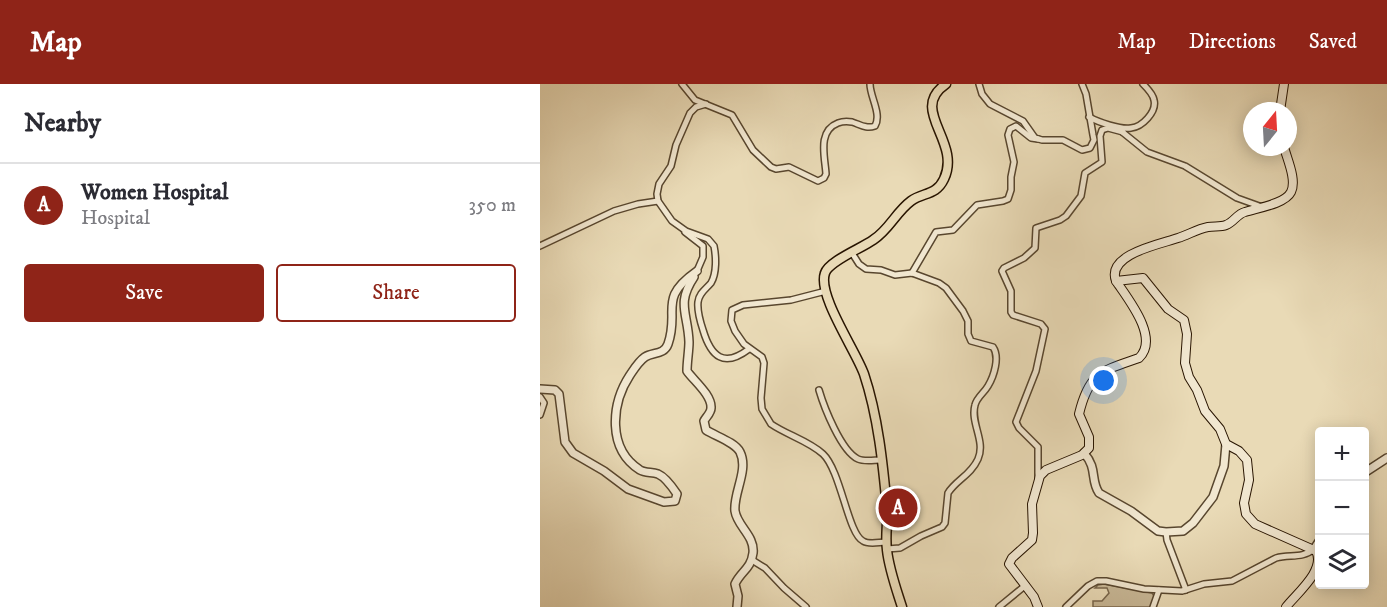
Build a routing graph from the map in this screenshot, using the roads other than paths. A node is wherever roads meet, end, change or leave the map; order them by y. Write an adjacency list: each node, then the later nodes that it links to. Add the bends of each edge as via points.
1 (682, 84): 9 (street, via 690,96)
2 (870, 84): 9 (street, via 877,122 867,128 846,121 828,130 823,143 826,174 821,181 789,167 771,167 753,150 732,115)
3 (946, 84): 21 (highway, via 931,102 947,152 943,181 935,190 910,201 883,232)
4 (979, 84): 15 (street, via 990,104 1019,118)
5 (1082, 84): 10 (street)
6 (1143, 84): 12 (street, via 1154,100 1148,117 1133,128)
7 (1284, 84): 8 (main road)
8 (1281, 102)
9 (706, 104): 17 (street, via 692,110 683,128 671,166 657,189)
10 (1089, 116): 11 (street); 13 (street)
11 (1103, 123): 12 (street); 13 (street)
12 (1113, 125): 14 (street)
13 (1092, 132): 15 (street, via 1092,144 1086,150 1063,140)
14 (1123, 132): 18 (street, via 1147,152 1185,166 1237,198); 36 (street, via 1102,130 1102,162 1085,174 1084,190 1076,204 1060,220 1036,228 1035,248 1002,271 1010,285 1013,315 1045,329 1036,371 1017,422 1038,447)
15 (1038, 139): 23 (street, via 1016,126 1010,129 1014,162 1008,199 977,205 953,230 936,232)
16 (1286, 156): 18 (main road, via 1291,193)
17 (658, 201): 19 (street); 20 (street, via 614,211)
18 (1264, 207): 24 (main road, via 1243,212 1230,224 1209,226 1138,250 1119,264 1114,273)
19 (672, 221): 22 (street, via 703,246); 26 (street, via 714,246 714,276 701,293 698,305 710,350 732,359)
20 (540, 246)
21 (852, 253): 23 (street, via 866,269 894,275); 25 (highway, via 827,269)
22 (697, 271): 27 (street, via 675,293 666,347 642,359 631,372 621,391 615,420 616,438 628,459 642,471 661,476 677,494 675,501 628,489 573,453 565,442 559,394); 40 (street, via 683,300 689,340 687,370 711,405 704,421 706,430 736,447 742,457 735,509 752,542)
23 (912, 273): 38 (street, via 934,279 946,288 966,317 971,341 993,347 997,356 991,380 974,409 980,453 971,470 948,493 945,523 900,548)
24 (1116, 281): 31 (main road, via 1143,278 1168,309 1184,320 1186,371); 32 (main road, via 1142,323 1146,344 1139,358 1102,372 1093,380 1079,414 1089,437)
25 (826, 291): 26 (street, via 732,310 735,332); 34 (highway, via 864,375)
26 (749, 349): 38 (street, via 765,363 761,398 766,417 780,430 824,455 861,540)
27 (540, 389)
28 (819, 390): 34 (street, via 838,436 854,456)
29 (540, 397): 30 (street, via 544,404)
30 (540, 415)
31 (1226, 444): 37 (street, via 1224,466 1208,504 1188,529); 39 (main road, via 1244,455 1249,466 1244,509 1250,519)
32 (1084, 453): 36 (main road, via 1046,470); 37 (street, via 1091,462 1099,494 1158,531)
33 (1387, 458): 35 (street)
34 (881, 459): 38 (highway, via 887,510)
35 (1369, 469)
36 (1038, 479): 41 (main road, via 1032,504 1032,540 1010,564)
37 (1166, 532): 43 (street)
38 (886, 546): 46 (highway)
39 (1314, 549): 43 (street, via 1300,556 1276,558 1232,581); 51 (main road, via 1319,556 1316,569)
40 (752, 560): 44 (street, via 735,584); 45 (street)
41 (1026, 585): 47 (street); 48 (main road)
42 (1159, 590): 43 (street); 49 (street, via 1097,581); 50 (street)
43 (1186, 590)
44 (737, 607)
45 (806, 607)
46 (902, 607)
47 (999, 607)
48 (1038, 607)
49 (1066, 607)
50 (1153, 607)
51 (1286, 607)

